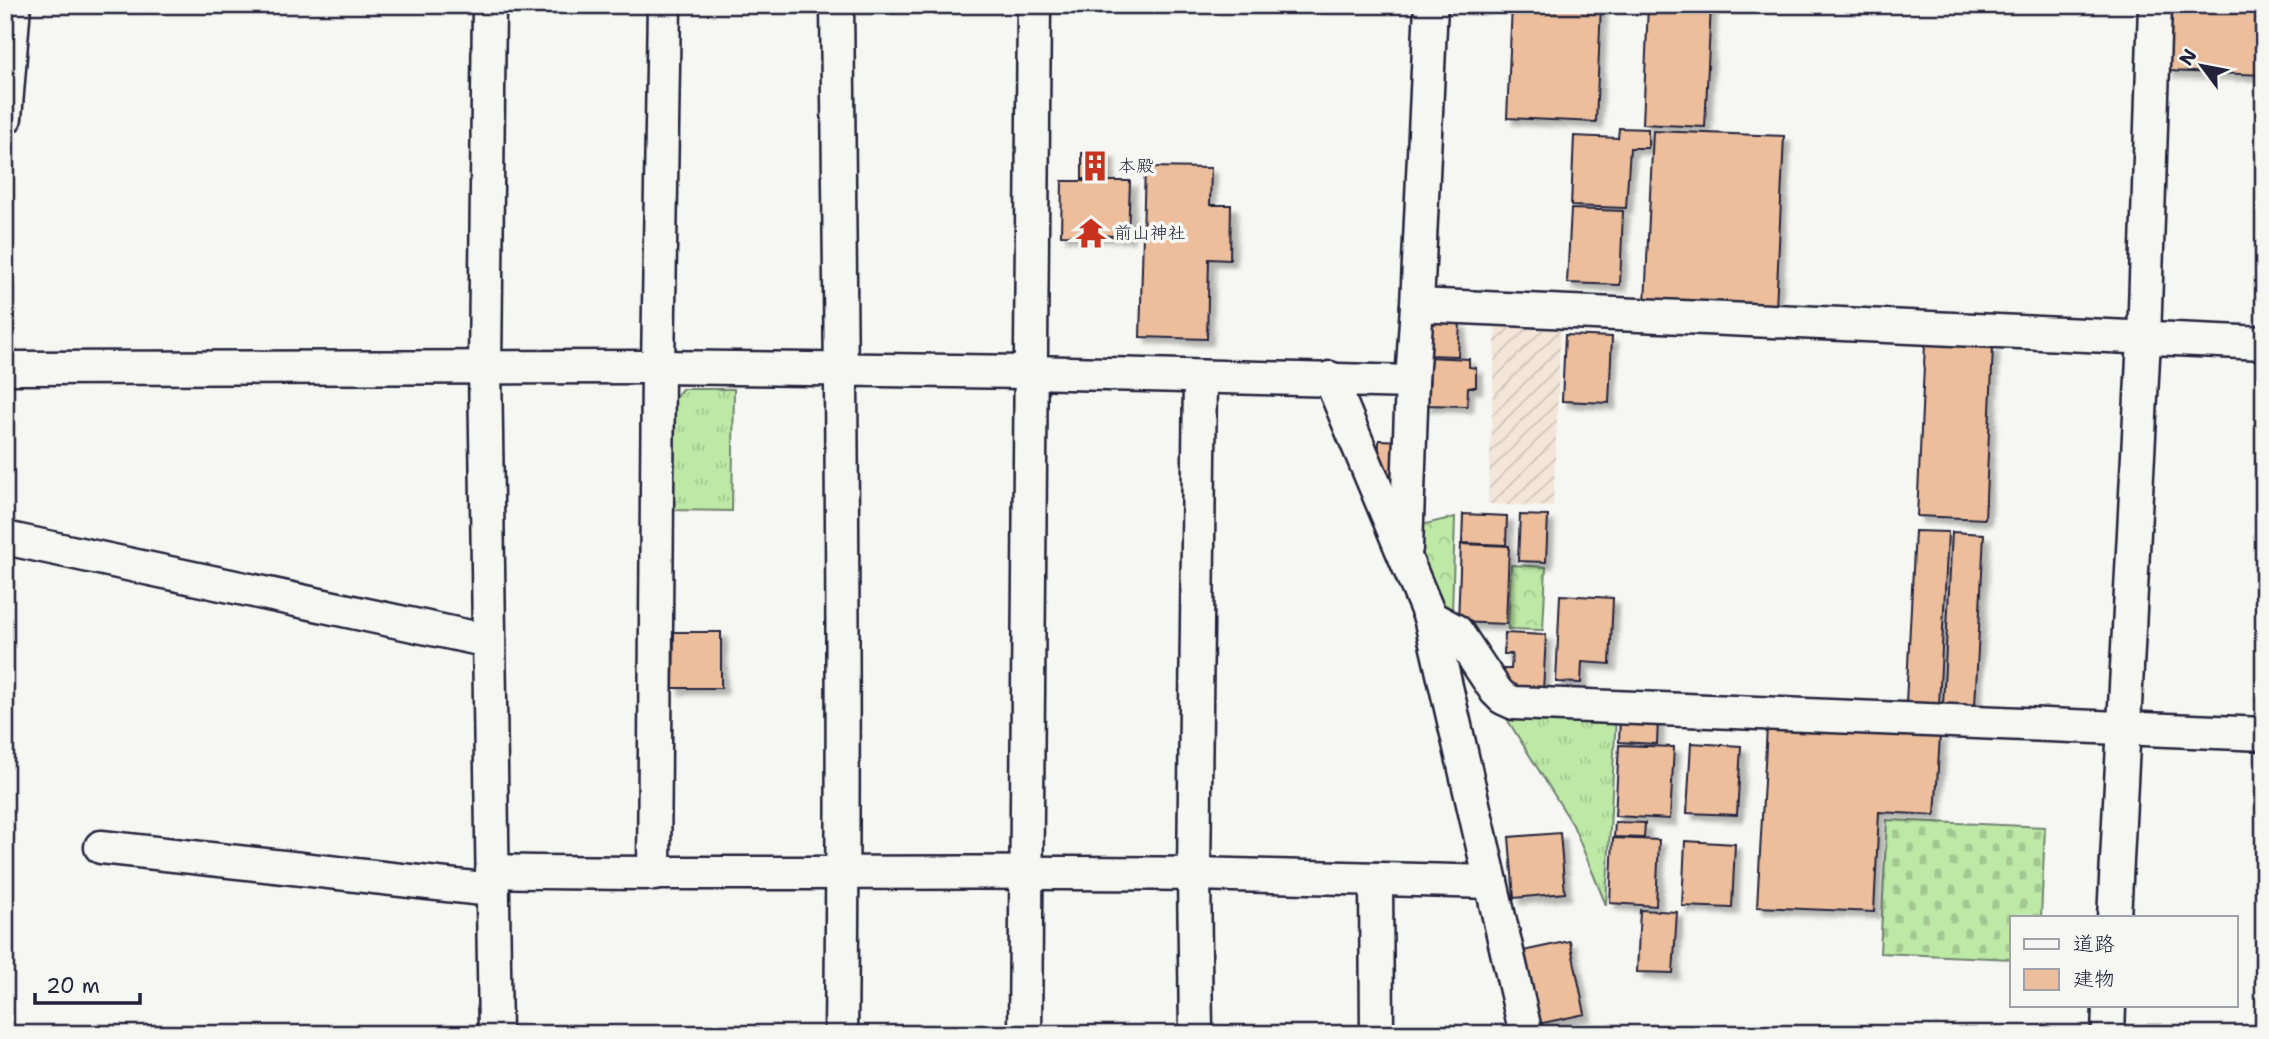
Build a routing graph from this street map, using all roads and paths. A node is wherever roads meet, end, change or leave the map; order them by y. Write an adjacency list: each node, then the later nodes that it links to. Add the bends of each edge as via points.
1 (15, 5): 8 (street)
2 (489, 5): 13 (street)
3 (664, 5): 14 (street)
4 (837, 5): 16 (street)
5 (1034, 5): 17 (street)
6 (1431, 5): 10 (street)
7 (2155, 5): 11 (street)
8 (7, 64): 9 (street)
9 (5, 118)
10 (1417, 305): 11 (street); 20 (street)
11 (2144, 339): 12 (street); 25 (street)
12 (2264, 343)
13 (485, 367): 14 (street); 15 (street); 24 (street)
14 (657, 367): 16 (street); 30 (street)
15 (5, 368)
16 (841, 370): 17 (street); 28 (street)
17 (1030, 372): 18 (street); 29 (street)
18 (1200, 377): 19 (street); 31 (street)
19 (1329, 379): 20 (street); 22 (street)
20 (1412, 382): 22 (street)
21 (5, 538): 24 (street)
22 (1405, 560): 23 (street)
23 (1430, 617): 25 (street, via 1456,631 1496,691 1514,703); 34 (street)
24 (489, 641): 33 (street)
25 (2125, 729): 26 (street); 35 (street)
26 (2264, 734)
27 (101, 847): 33 (street)
28 (843, 872): 29 (street); 30 (street); 38 (street)
29 (1026, 873): 31 (street); 39 (street)
30 (654, 874): 33 (street)
31 (1194, 874): 32 (street); 40 (street)
32 (1376, 879): 34 (street); 41 (street)
33 (492, 880): 37 (street)
34 (1491, 882): 42 (street)
35 (2114, 916)
36 (2109, 1007): 43 (street)
37 (495, 1034)
38 (841, 1034)
39 (1025, 1034)
40 (1196, 1034)
41 (1377, 1034)
42 (1526, 1034)
43 (2108, 1034)

